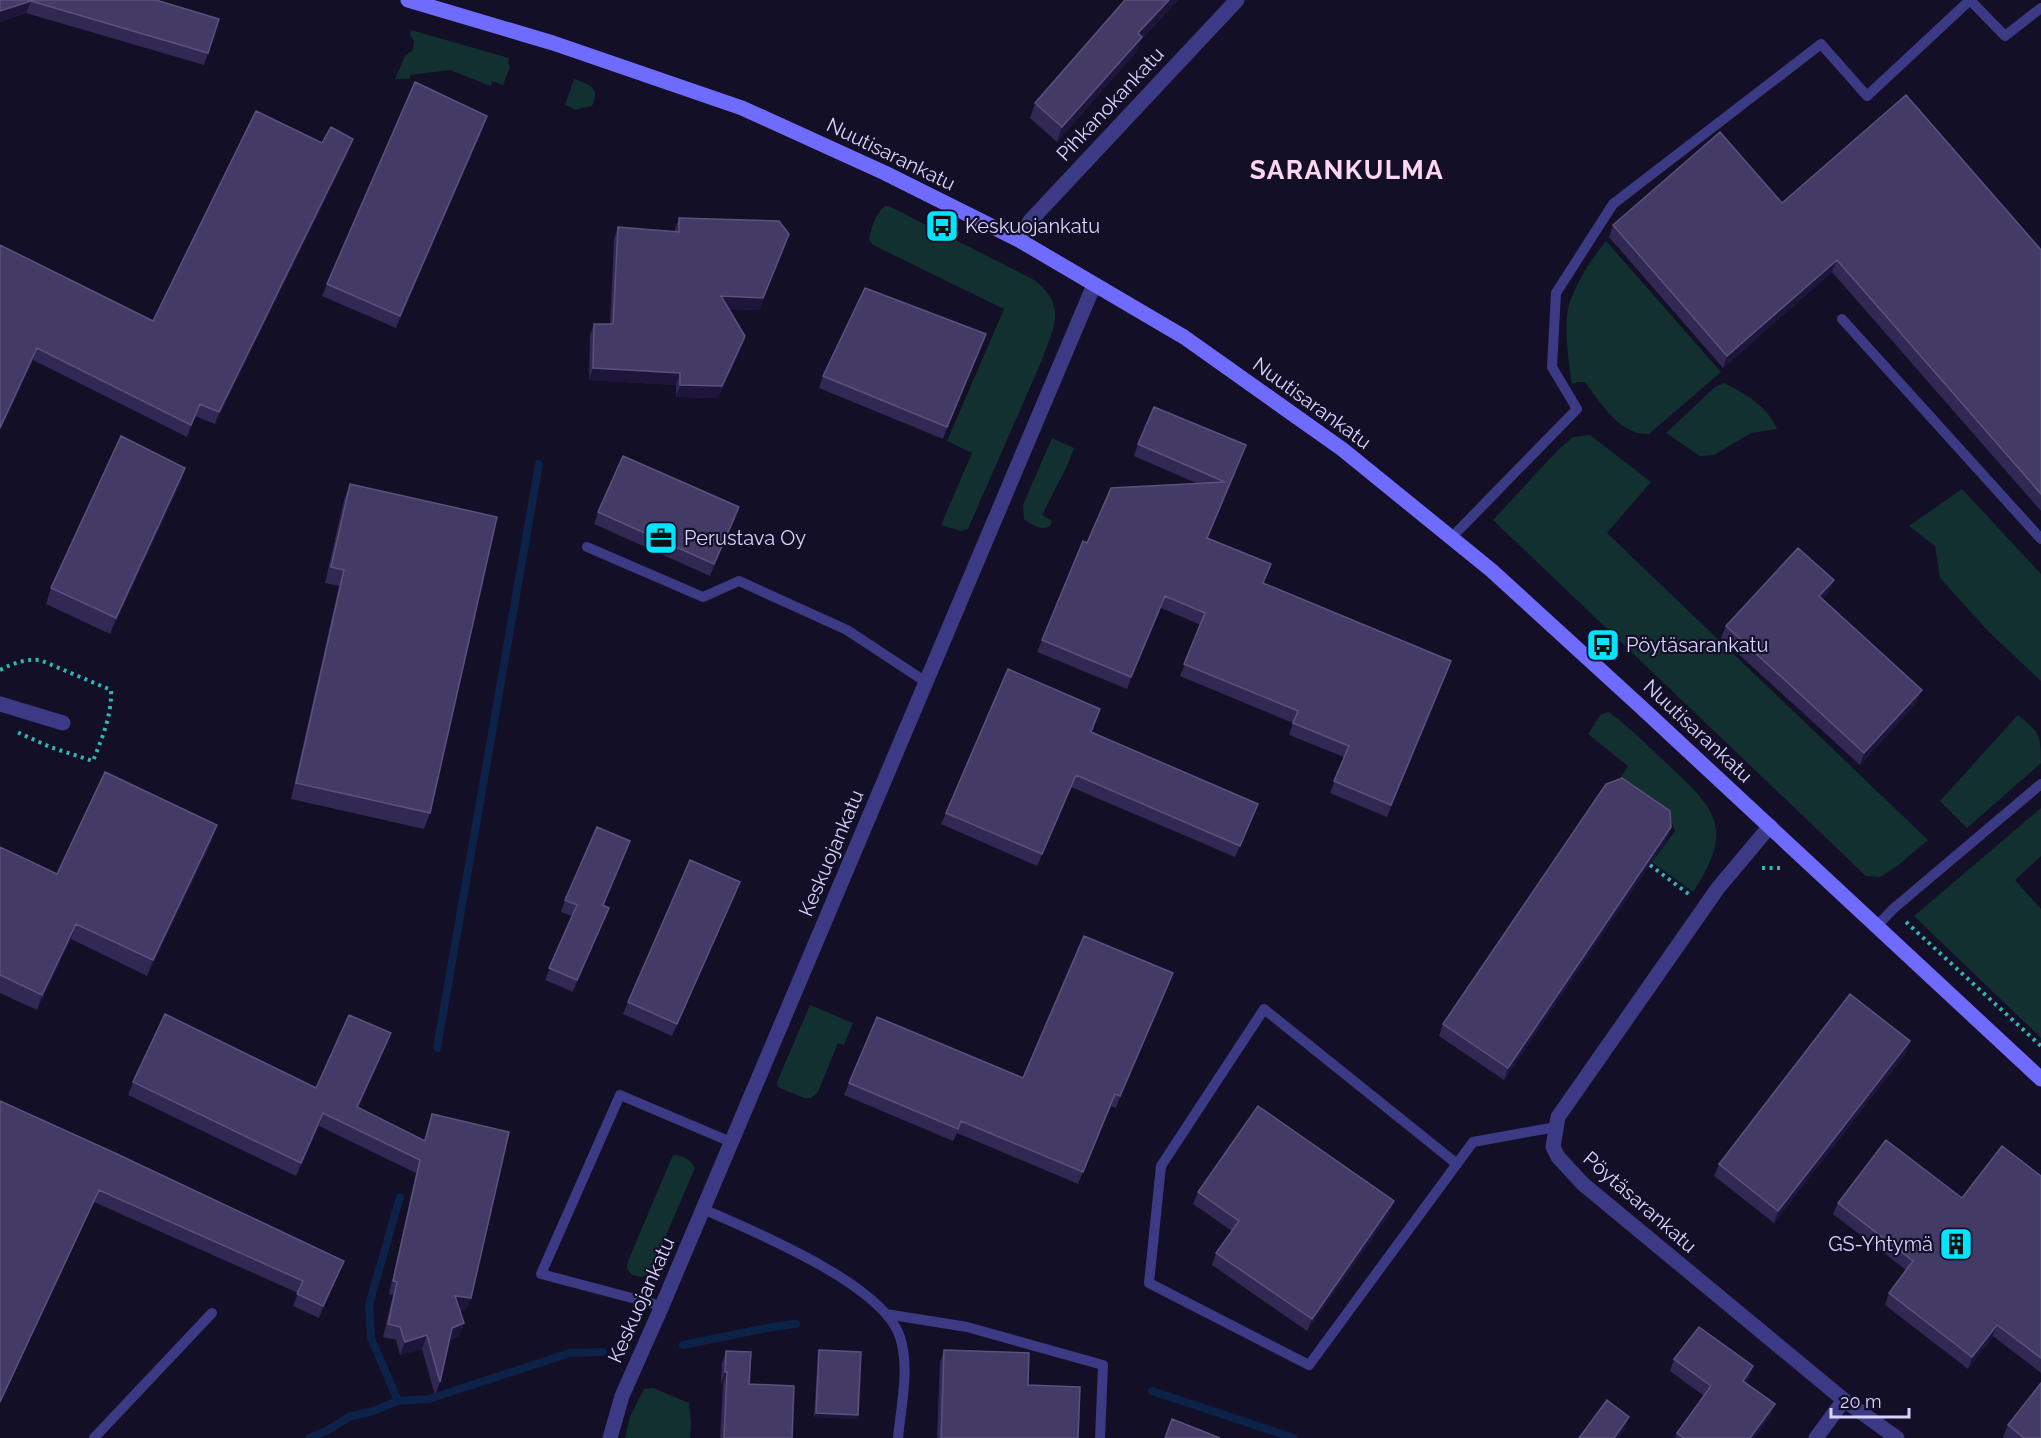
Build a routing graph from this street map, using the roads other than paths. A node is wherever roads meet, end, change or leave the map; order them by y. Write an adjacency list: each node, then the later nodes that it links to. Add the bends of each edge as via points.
1 (408, 0): 5 (main road, Nuutisarankatu, via 553,43 742,108)
2 (1237, 0): 5 (street, Pihkanokankatu, via 1030,221)
3 (1970, 0): 4 (lane, via 2005,36); 8 (lane, via 1867,96 1821,44 1613,204 1556,293 1552,366 1577,409)
4 (2041, 8)
5 (1019, 240): 6 (main road, Nuutisarankatu)
6 (1094, 285): 8 (main road, Nuutisarankatu, via 1184,337 1342,449); 11 (street, Keskuojankatu)
7 (1842, 319): 9 (lane)
8 (1451, 538): 15 (main road, Nuutisarankatu, via 1491,570)
9 (2041, 539)
10 (587, 547): 11 (lane, via 703,597 739,581 847,630)
11 (926, 682): 19 (street, Keskuojankatu)
12 (0, 704): 13 (street)
13 (63, 723)
14 (2041, 784): 16 (lane)
15 (1770, 826): 16 (main road, Nuutisarankatu); 18 (street, Pöytäsarankatu, via 1718,888 1558,1117)
16 (1877, 926): 17 (main road, Nuutisarankatu)
17 (2041, 1079)
18 (1556, 1126): 20 (lane, via 1473,1142); 25 (street, Pöytäsarankatu, via 1553,1147 1557,1157 1582,1184)
19 (731, 1142): 21 (street, Keskuojankatu); 22 (lane, via 620,1095 541,1274)
20 (1457, 1164): 20 (lane, via 1309,1365 1149,1283 1161,1166 1264,1009)
21 (703, 1209): 22 (street, Keskuojankatu); 24 (lane, via 815,1262 859,1290)
22 (662, 1306): 27 (street, Keskuojankatu, via 622,1395)
23 (212, 1313): 26 (lane)
24 (886, 1314): 28 (lane, via 900,1336 904,1366); 29 (lane, via 967,1327 1103,1365)
25 (1844, 1400): 30 (street); 31 (street, Pöytäsarankatu)
26 (94, 1438)
27 (610, 1438)
28 (898, 1438)
29 (1100, 1438)
30 (1816, 1438)
31 (1897, 1438)

